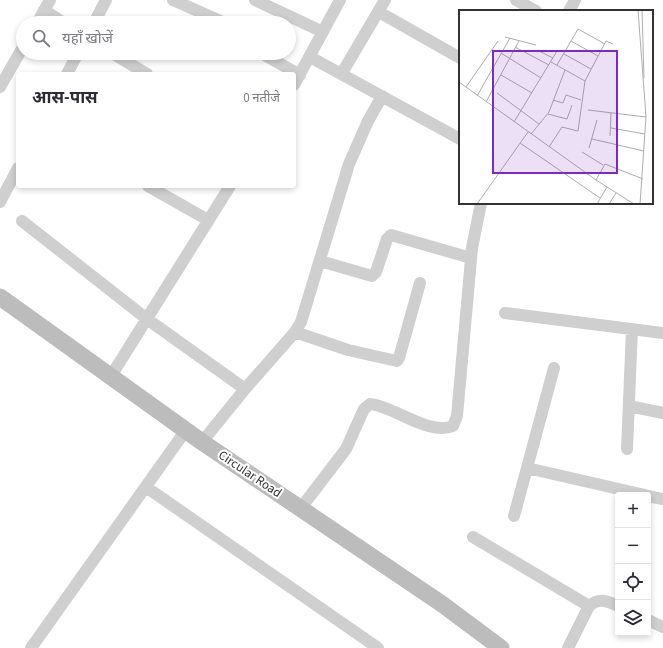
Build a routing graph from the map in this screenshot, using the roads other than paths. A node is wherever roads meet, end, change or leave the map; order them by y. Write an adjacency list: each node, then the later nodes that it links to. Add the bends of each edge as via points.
1 (106, 0): 14 (street)
2 (173, 0): 15 (street)
3 (255, 0): 16 (street)
4 (340, 0): 18 (street)
5 (385, 0): 11 (street)
6 (516, 0): 9 (street)
7 (575, 0): 10 (street)
8 (47, 5): 12 (street); 13 (street)
9 (534, 10)
10 (570, 10)
11 (379, 12): 20 (street); 28 (street)
12 (41, 16)
13 (57, 16)
14 (98, 16)
15 (209, 16)
16 (289, 16)
17 (296, 19): 18 (street)
18 (323, 32): 19 (street)
19 (310, 57): 28 (street); 29 (street)
20 (459, 57)
21 (16, 59): 30 (street)
22 (74, 60): 25 (street)
23 (124, 60): 26 (street)
24 (270, 60): 27 (street)
25 (68, 72)
26 (144, 72)
27 (286, 72)
28 (342, 73): 31 (street)
29 (297, 80)
30 (0, 87)
31 (382, 96): 32 (street); 41 (street, via 368,121 350,164)
32 (459, 138)
33 (16, 172): 36 (street)
34 (152, 188): 38 (street)
35 (229, 188): 38 (street)
36 (0, 202)
37 (481, 204): 40 (street)
38 (208, 220): 45 (street)
39 (22, 221): 45 (street)
40 (471, 258): 41 (street, via 391,235 372,276); 62 (street, via 454,426 446,428 422,424 370,404 364,409 346,449)
41 (320, 262): 47 (street, via 305,312)
42 (420, 283): 47 (street, via 396,361 348,350)
43 (0, 297): 50 (main road, Circular Road)
44 (505, 313): 46 (street)
45 (146, 319): 50 (street); 51 (street)
46 (632, 329): 48 (street); 52 (street)
47 (295, 332): 51 (street)
48 (663, 333)
49 (554, 368): 57 (street)
50 (111, 376): 54 (main road, Circular Road)
51 (245, 389): 55 (street)
52 (629, 406): 53 (street); 56 (street)
53 (663, 413)
54 (186, 430): 55 (main road, Circular Road); 58 (street)
55 (202, 442): 62 (main road, Circular Road)
56 (627, 449)
57 (527, 468): 59 (street); 63 (street)
58 (146, 488): 69 (street); 70 (street)
59 (632, 492)
60 (651, 497): 61 (street)
61 (663, 499)
62 (301, 508): 71 (main road, Circular Road)
63 (514, 516)
64 (473, 537): 66 (street)
65 (615, 604): 66 (street, via 606,600 598,600)
66 (589, 606): 72 (street)
67 (651, 621): 68 (street)
68 (663, 627)
69 (31, 648)
70 (378, 648)
71 (502, 648)
72 (568, 648)

